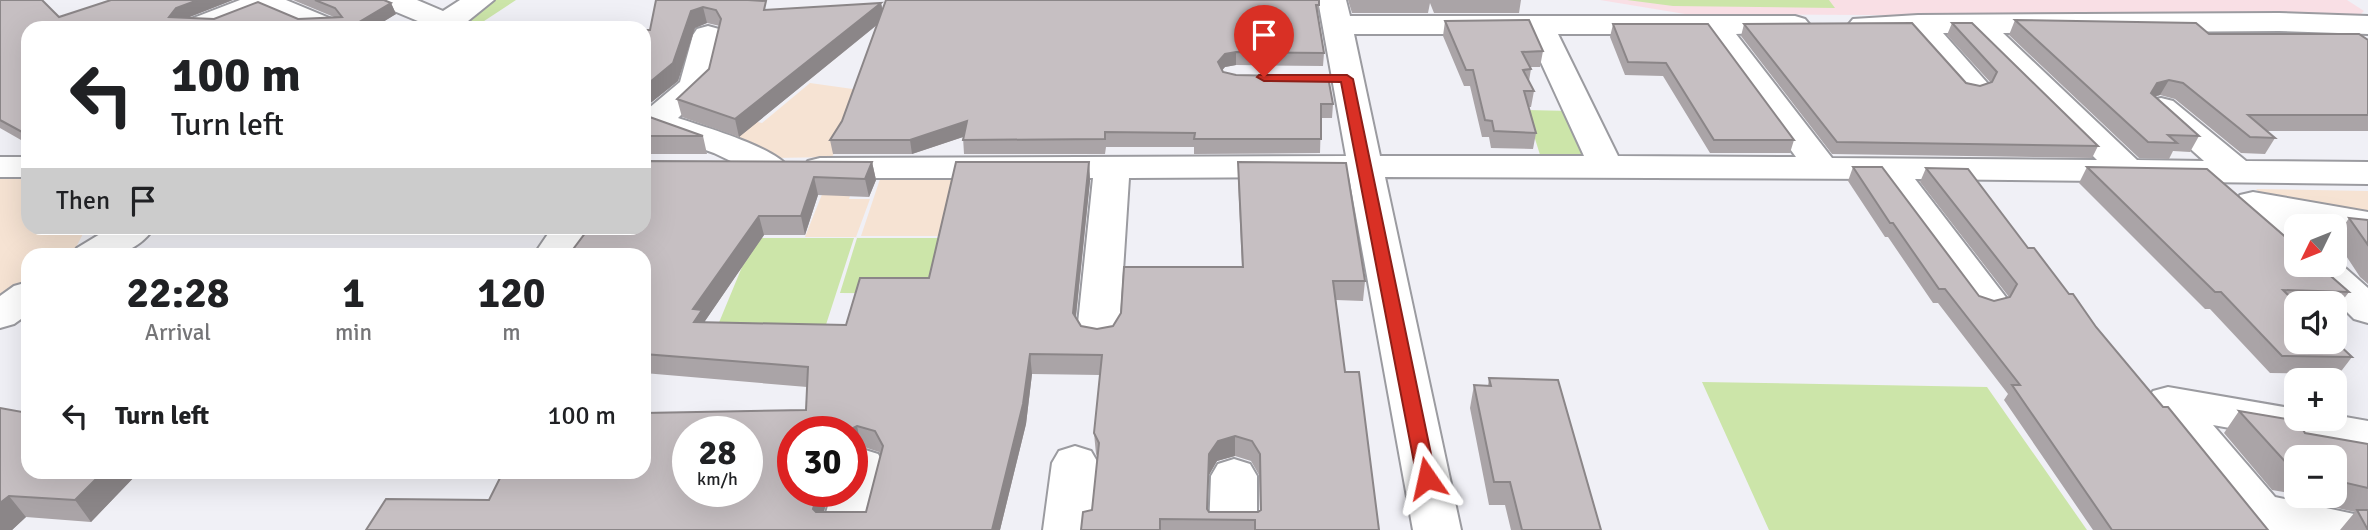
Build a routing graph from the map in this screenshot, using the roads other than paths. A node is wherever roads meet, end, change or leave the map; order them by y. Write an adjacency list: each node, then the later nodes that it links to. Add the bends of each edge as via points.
1 (392, 0): 8 (street)
2 (480, 0): 9 (street)
3 (2362, 0): 4 (street)
4 (2368, 4)
5 (1334, 12): 10 (street); 27 (street, via 1333,78)
6 (211, 21): 7 (street, via 264,1)
7 (306, 21)
8 (437, 21)
9 (454, 21)
10 (1538, 24): 14 (street); 21 (street)
11 (1918, 24): 12 (street); 14 (street); 16 (street)
12 (1977, 24): 13 (street); 29 (street)
13 (2368, 25)
14 (1715, 26): 24 (street)
15 (708, 35): 18 (street, via 695,86)
16 (1974, 86)
17 (2161, 108): 30 (street)
18 (651, 118)
19 (651, 119): 26 (street)
20 (1112, 165): 26 (street); 27 (street); 42 (street)
21 (1606, 166): 24 (street); 27 (street)
22 (0, 167): 23 (street)
23 (21, 167)
24 (1821, 167): 28 (street)
25 (695, 168): 26 (street)
26 (772, 168)
27 (1365, 169): 51 (street)
28 (1889, 169): 29 (street); 39 (street)
29 (2129, 172): 30 (street)
30 (2230, 173): 31 (street); 32 (street)
31 (2368, 173)
32 (2257, 206): 33 (street); 34 (street)
33 (2368, 223)
34 (2284, 232)
35 (124, 235): 36 (street)
36 (103, 248)
37 (2342, 277): 40 (street)
38 (21, 300): 41 (street)
39 (1989, 300)
40 (2368, 310)
41 (0, 315)
42 (1098, 333)
43 (2368, 437): 47 (street, via 2168,402)
44 (1075, 463): 49 (street)
45 (1234, 477): 50 (street)
46 (851, 507): 48 (street)
47 (2268, 522): 52 (street)
48 (845, 530)
49 (1067, 530)
50 (1234, 530)
51 (1437, 530)
52 (2351, 530)

